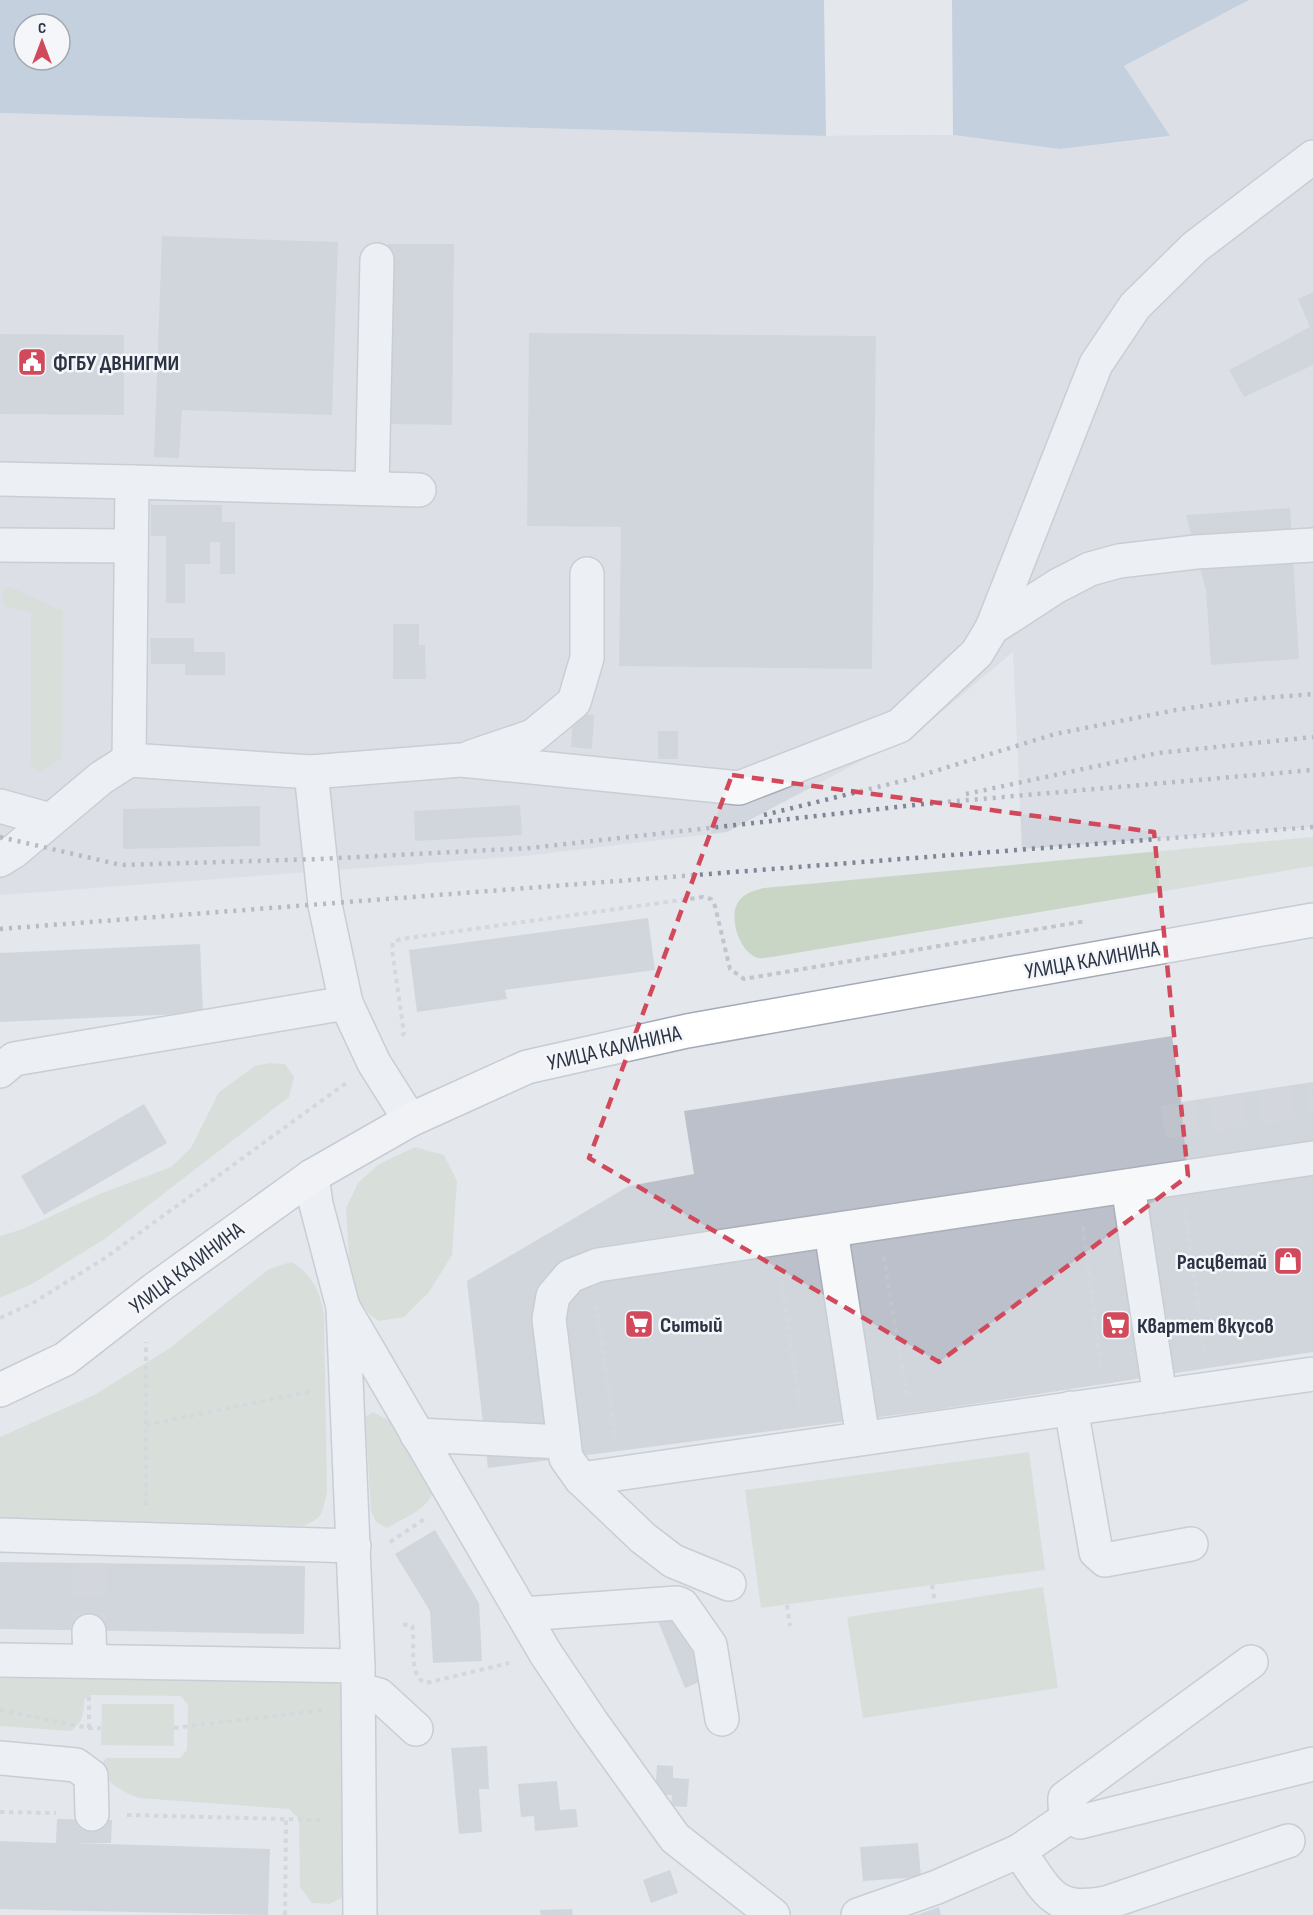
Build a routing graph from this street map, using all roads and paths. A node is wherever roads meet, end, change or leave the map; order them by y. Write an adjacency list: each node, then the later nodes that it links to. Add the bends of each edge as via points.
1 (1313, 157): 11 (street, via 1195,247 1135,306 1096,364)
2 (377, 260): 5 (street)
3 (0, 479): 4 (street)
4 (132, 482): 5 (street); 9 (street)
5 (372, 488): 6 (street)
6 (419, 490)
7 (0, 545): 9 (street)
8 (1313, 545): 11 (street, via 1119,561 1090,569 1057,586)
9 (131, 546): 12 (street)
10 (587, 574): 13 (street, via 587,658 574,702 533,736)
11 (992, 628): 13 (street, via 977,652 899,726 739,788)
12 (129, 760): 14 (street); 16 (street)
13 (461, 760): 14 (street)
14 (311, 772): 19 (street, via 325,905)
15 (0, 806): 16 (street)
16 (50, 820): 17 (street)
17 (0, 860)
18 (1313, 920): 21 (main road, УЛИЦА КАЛИНИНА, via 687,1031 527,1067)
19 (346, 1003): 20 (street, via 14,1059); 21 (street, via 374,1063)
20 (0, 1071)
21 (410, 1120): 23 (main road, УЛИЦА КАЛИНИНА)
22 (1313, 1158): 24 (street)
23 (312, 1176): 31 (street); 36 (main road, УЛИЦА КАЛИНИНА, via 65,1359)
24 (1128, 1186): 27 (street); 37 (street)
25 (1187, 1203): 35 (path)
26 (1083, 1220): 38 (path)
27 (831, 1231): 43 (street); 44 (street, via 598,1265 570,1276 553,1296 549,1319)
28 (884, 1255): 41 (path)
29 (778, 1268): 45 (path)
30 (595, 1298): 46 (path)
31 (343, 1307): 34 (street); 42 (street)
32 (146, 1341): 40 (path)
33 (1313, 1374): 35 (street)
34 (347, 1384): 40 (path); 53 (street)
35 (1210, 1389): 37 (street)
36 (0, 1390)
37 (1160, 1396): 38 (street)
38 (1106, 1404): 39 (street)
39 (1071, 1408): 41 (street); 52 (street, via 1096,1552 1105,1560)
40 (146, 1425): 48 (path)
41 (913, 1431): 43 (street)
42 (417, 1435): 44 (street); 49 (street)
43 (863, 1438): 45 (street)
44 (563, 1442): 47 (street, via 566,1458)
45 (805, 1446): 46 (street)
46 (621, 1473): 47 (street)
47 (581, 1479): 54 (street, via 673,1561)
48 (146, 1482)
49 (457, 1498): 51 (path); 58 (street)
50 (0, 1535): 53 (street, via 89,1550)
51 (388, 1543)
52 (1191, 1544)
53 (354, 1546): 64 (street)
54 (729, 1584)
55 (932, 1585): 56 (path)
56 (935, 1604)
57 (787, 1605): 60 (path)
58 (523, 1614): 61 (street); 67 (street, via 682,1605 710,1645)
59 (403, 1624): 61 (path, via 412,1626 416,1674 426,1683)
60 (790, 1626)
61 (546, 1654): 82 (street, via 675,1838)
62 (0, 1660): 64 (street, via 89,1646)
63 (1251, 1662): 76 (street, via 1065,1798 1064,1809)
64 (358, 1687): 70 (path); 71 (street, via 385,1699); 81 (street)
65 (89, 1702): 68 (path)
66 (0, 1710): 68 (path)
67 (722, 1719)
68 (89, 1728): 69 (path)
69 (101, 1728)
70 (174, 1728)
71 (416, 1729)
72 (0, 1758): 75 (street, via 84,1768 90,1776)
73 (1313, 1764): 76 (street, via 1080,1822)
74 (0, 1812): 75 (path)
75 (92, 1814): 80 (path, via 286,1819)
76 (1069, 1817): 78 (street)
77 (1288, 1841): 79 (street)
78 (1019, 1851): 79 (street, via 1052,1898); 83 (street, via 937,1887)
79 (1087, 1911)
80 (285, 1915)
81 (360, 1915)
82 (773, 1915)
83 (858, 1915)

